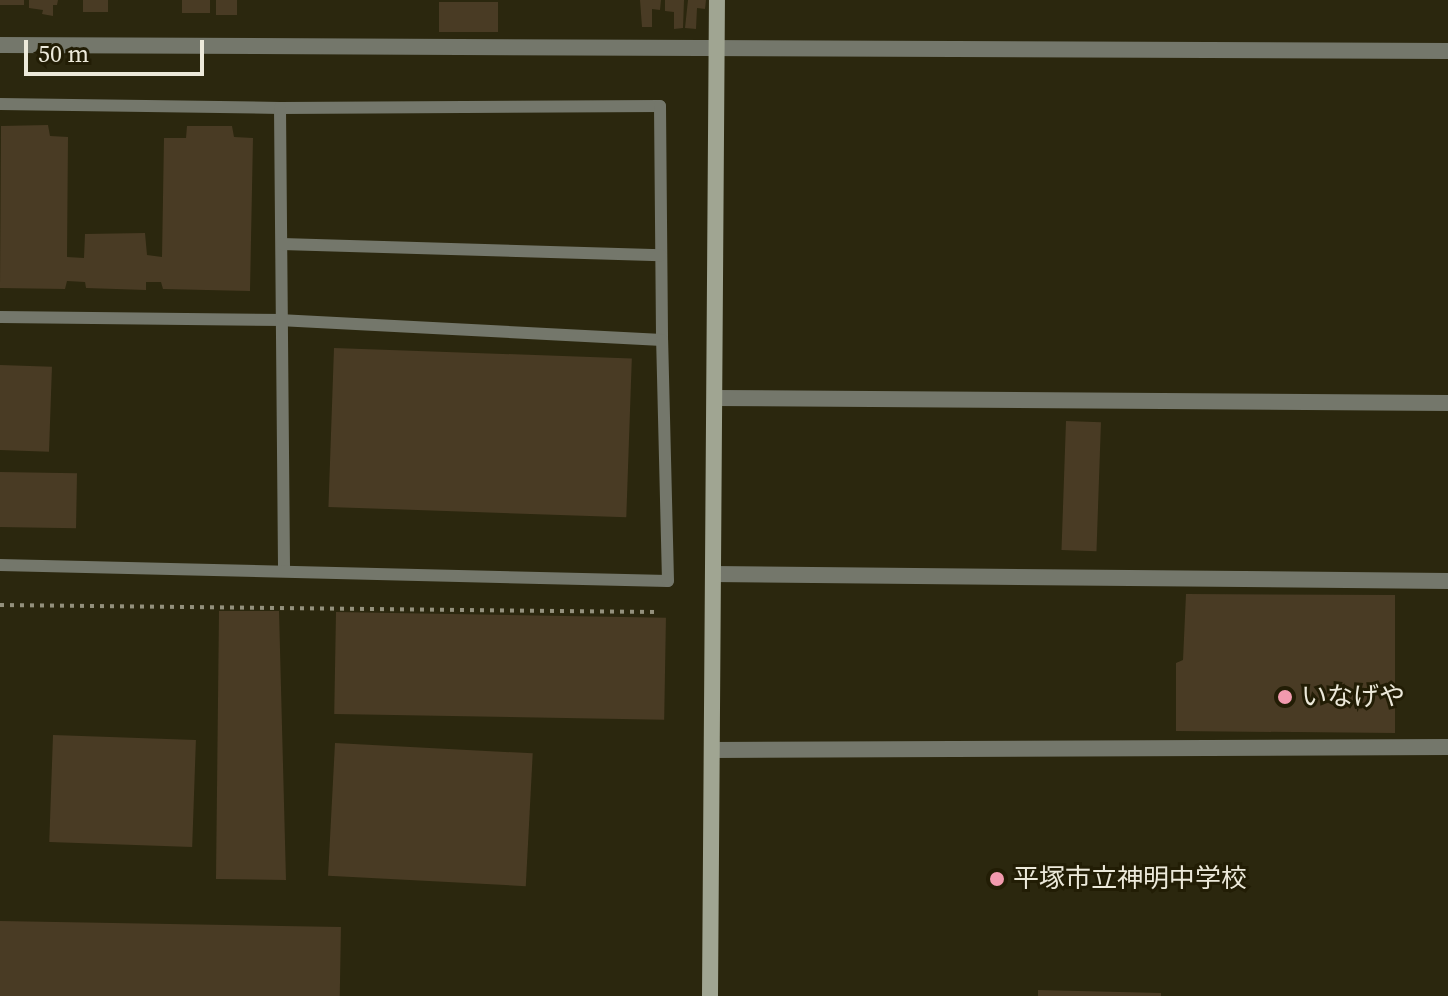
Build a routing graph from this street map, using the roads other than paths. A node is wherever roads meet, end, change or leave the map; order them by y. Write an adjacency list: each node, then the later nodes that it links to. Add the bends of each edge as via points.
1 (717, 0): 3 (street)
2 (0, 45): 3 (street)
3 (717, 50): 4 (street); 12 (street)
4 (1448, 51)
5 (0, 104): 6 (lane)
6 (280, 108): 7 (lane); 8 (lane, via 660,106)
7 (282, 244): 8 (lane); 10 (lane)
8 (661, 255): 11 (lane)
9 (0, 317): 10 (lane)
10 (284, 320): 11 (lane); 15 (lane)
11 (662, 340): 15 (lane, via 668,581)
12 (715, 398): 13 (street); 16 (street)
13 (1448, 403)
14 (0, 565): 15 (lane)
15 (284, 571)
16 (713, 574): 17 (street); 19 (street)
17 (1448, 581)
18 (1448, 747): 19 (street)
19 (712, 750): 20 (street)
20 (710, 996)

